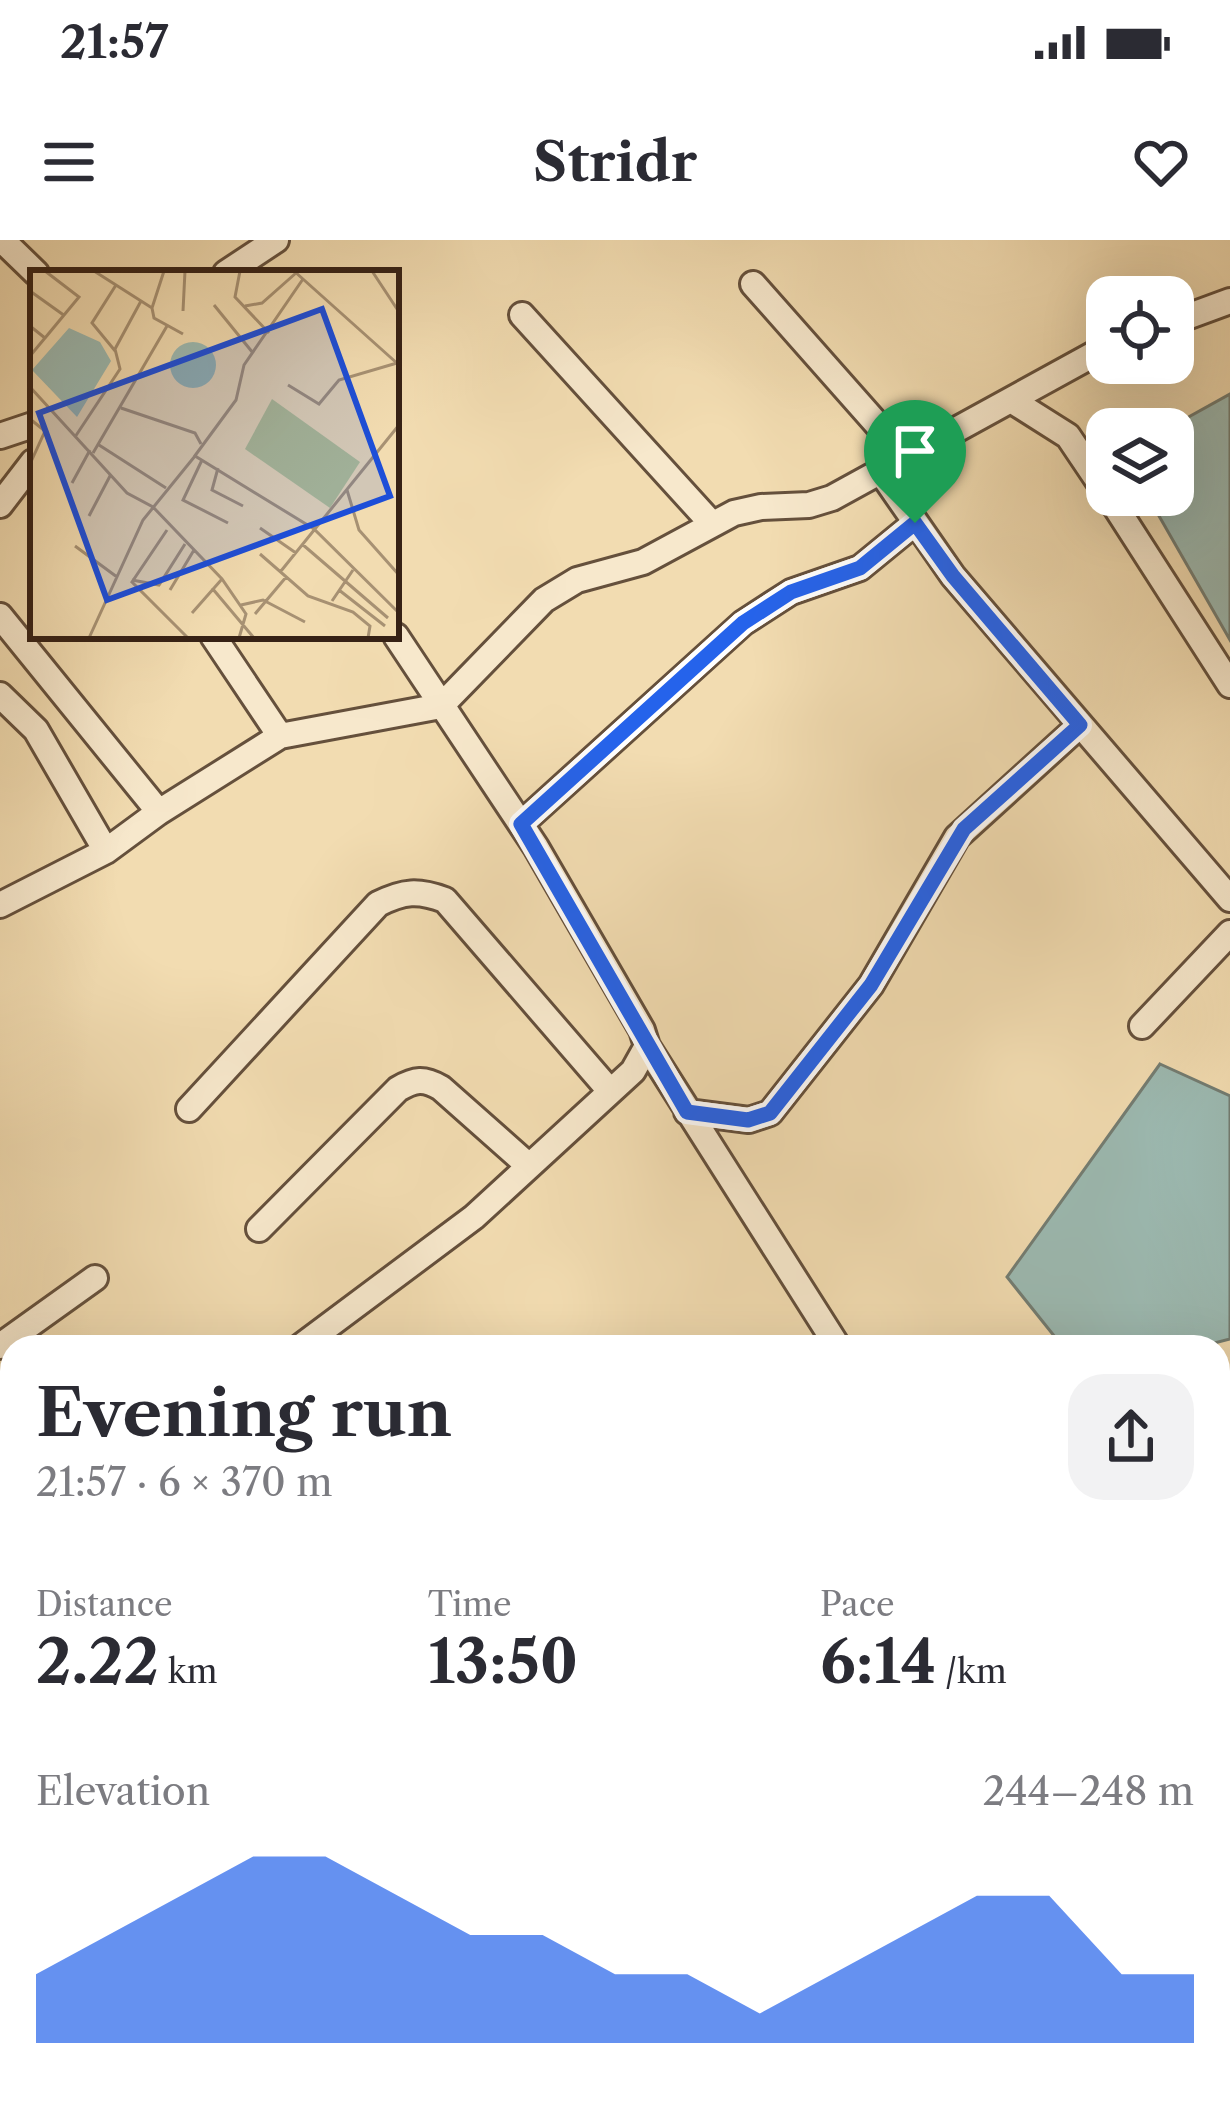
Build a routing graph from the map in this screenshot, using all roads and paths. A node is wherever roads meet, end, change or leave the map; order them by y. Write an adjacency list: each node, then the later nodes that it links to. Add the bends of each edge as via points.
1 (2, 240): 3 (street)
2 (276, 240): 4 (street)
3 (33, 270)
4 (231, 270)
5 (753, 284): 13 (street)
6 (1230, 302): 7 (street)
7 (1194, 315)
8 (522, 316): 20 (street)
9 (1086, 359): 10 (street)
10 (1011, 400): 13 (street); 14 (street, via 1068,436)
11 (30, 426): 12 (street)
12 (0, 436)
13 (906, 457): 16 (street)
14 (1086, 463)
15 (30, 466): 17 (street)
16 (880, 471): 19 (street); 20 (street, via 832,498 761,507)
17 (0, 505)
18 (1121, 516): 24 (street)
19 (915, 523): 27 (street); 30 (street, via 860,568 791,592 743,623)
20 (712, 524): 26 (street, via 643,562 577,580 544,600)
21 (0, 616): 29 (street)
22 (215, 639): 28 (street)
23 (398, 639): 26 (street)
24 (1230, 685)
25 (0, 695): 31 (street, via 36,730)
26 (441, 706): 28 (street); 30 (street)
27 (1080, 725): 32 (street); 39 (street, via 964,829 871,985 770,1113 748,1120)
28 (280, 736): 29 (street)
29 (159, 812): 31 (street)
30 (521, 824): 36 (street)
31 (106, 851): 33 (street)
32 (1230, 898)
33 (0, 904)
34 (1230, 933): 35 (street)
35 (1142, 1025)
36 (647, 1046): 37 (street); 39 (street)
37 (610, 1091): 38 (street, via 445,900 418,890 378,904); 40 (street)
38 (189, 1108)
39 (687, 1112): 45 (street)
40 (529, 1166): 41 (street, via 441,1088 414,1080); 44 (street)
41 (259, 1229)
42 (94, 1278): 43 (street)
43 (15, 1335)
44 (316, 1335)
45 (830, 1335)

